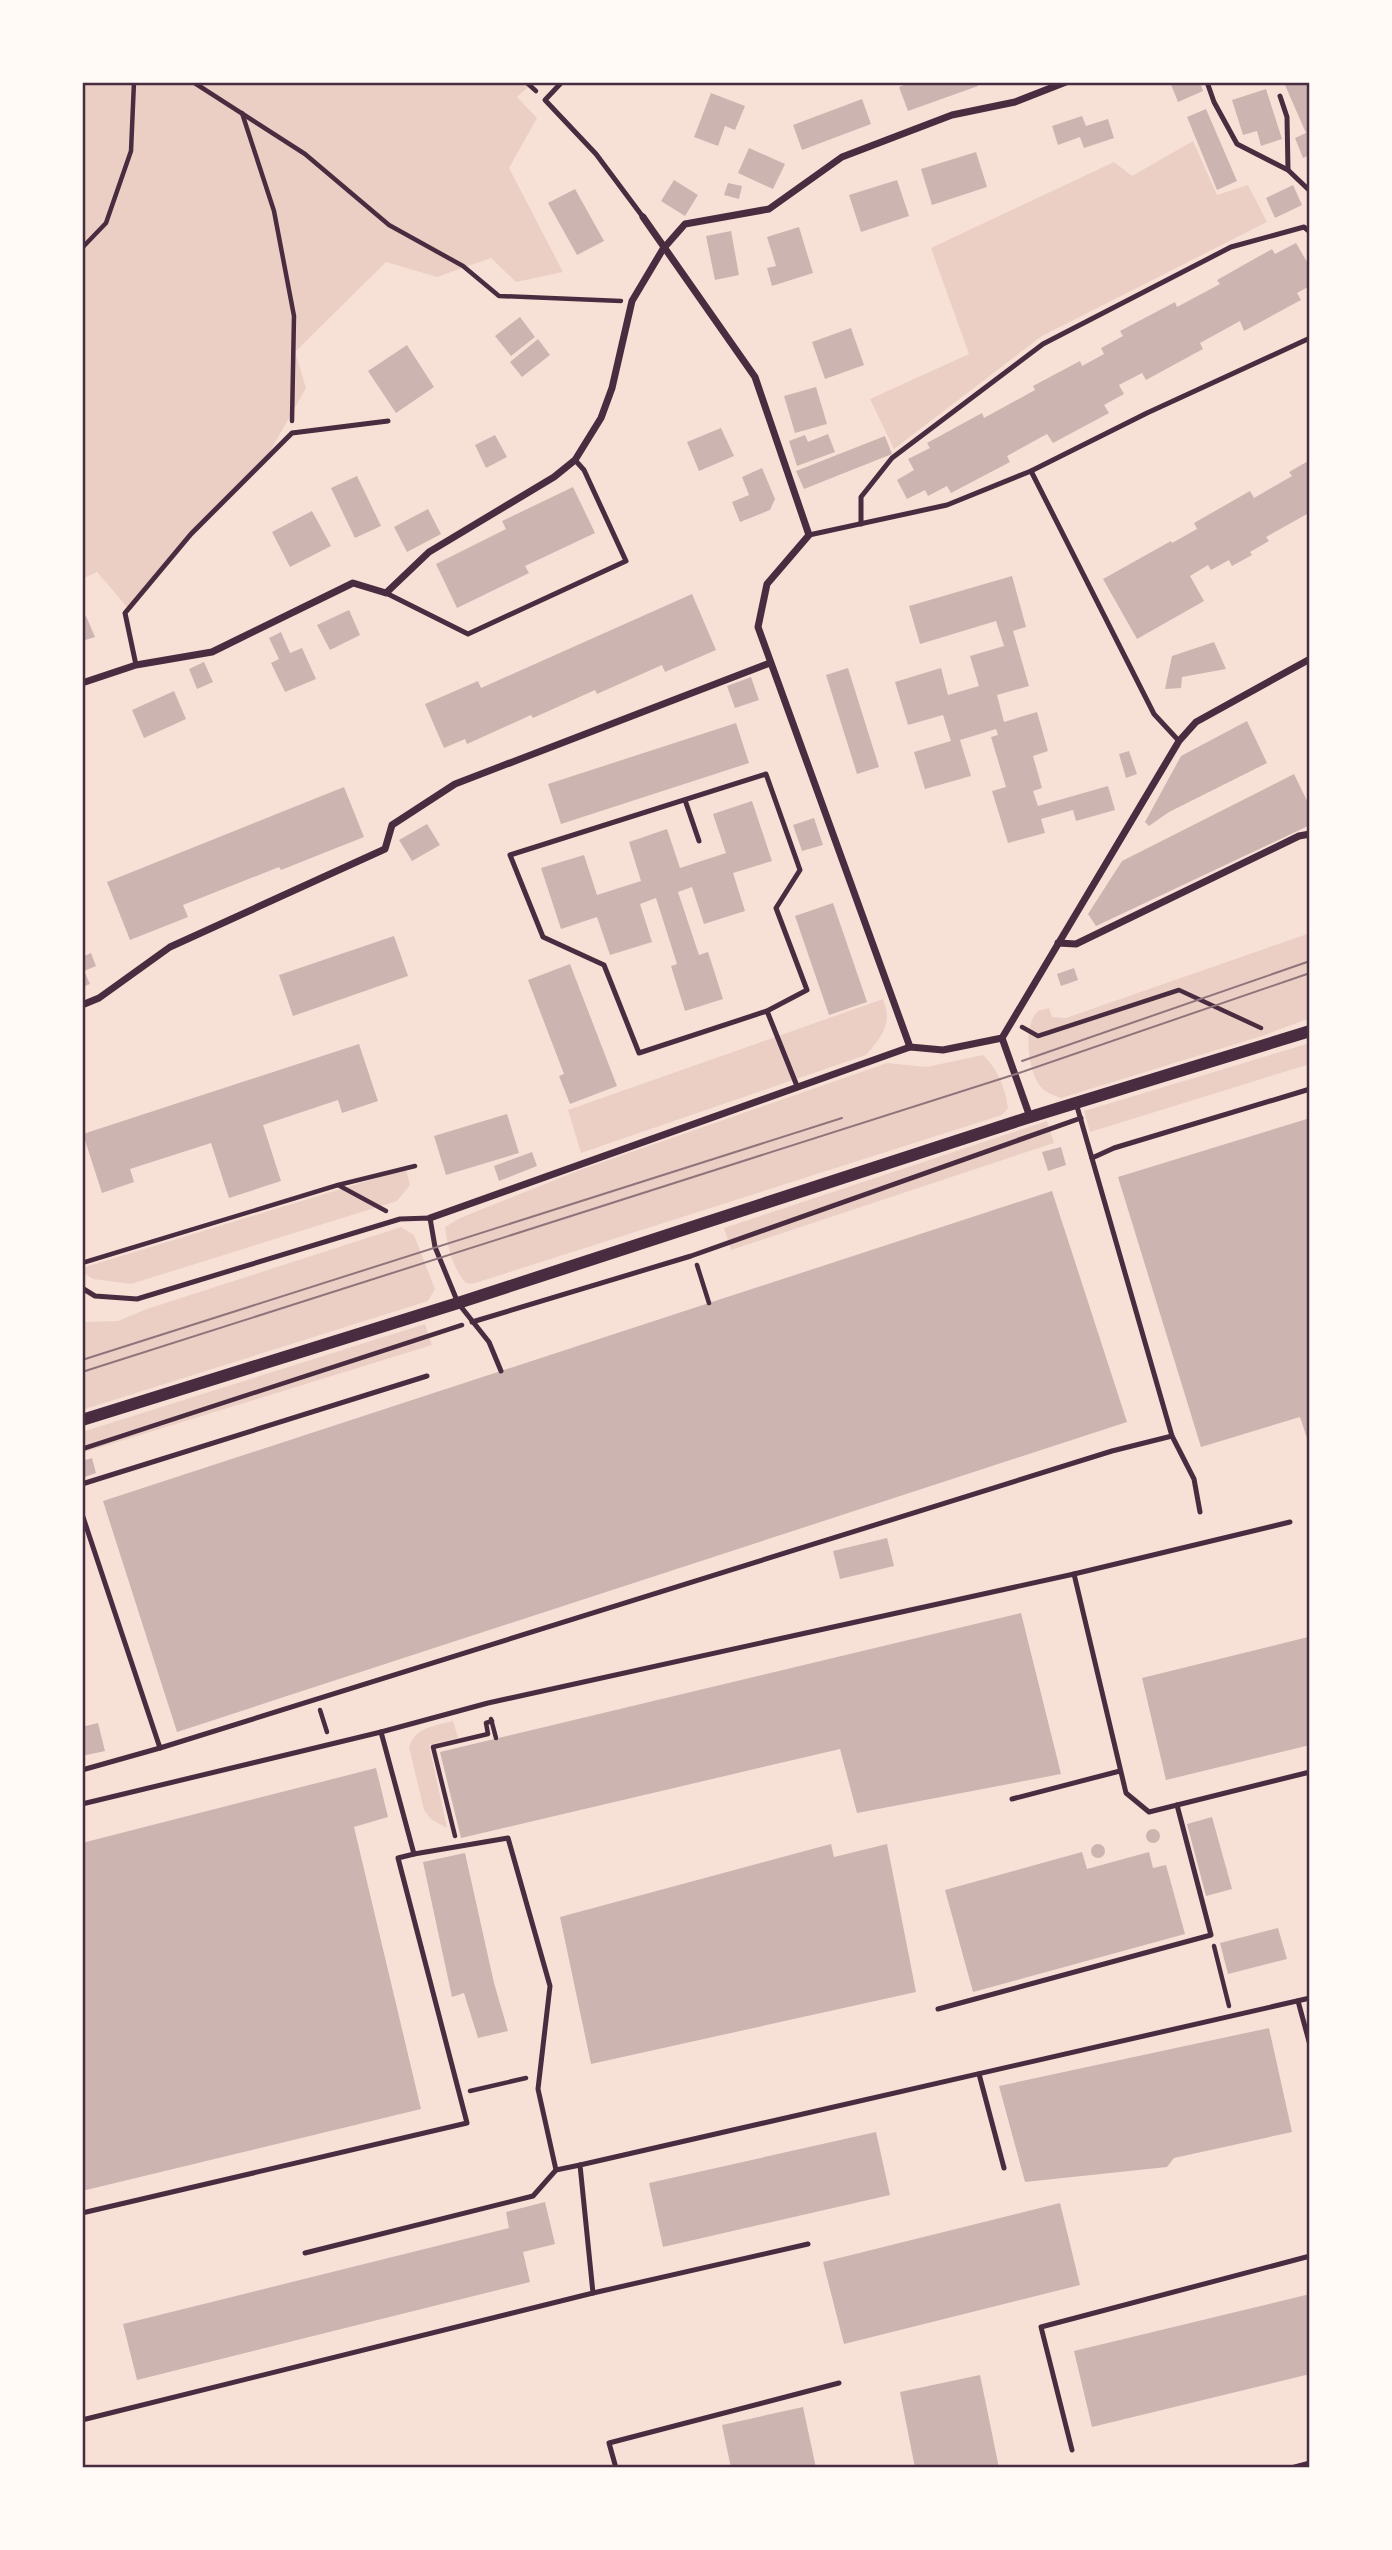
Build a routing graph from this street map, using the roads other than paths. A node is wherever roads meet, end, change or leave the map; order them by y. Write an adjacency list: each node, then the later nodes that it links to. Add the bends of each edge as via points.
1 (562, 82): 7 (lane, via 545,100 596,153)
2 (1066, 82): 9 (street, via 1015,102 952,116 842,157 769,209 685,224)
3 (1207, 82): 5 (lane, via 1237,144)
4 (1280, 96): 5 (lane, via 1287,117)
5 (1288, 170): 6 (lane)
6 (1310, 191)
7 (643, 217): 9 (street)
8 (1310, 232): 14 (lane, via 1304,227 1231,247 1043,344 892,458 861,497)
9 (663, 249): 12 (street, via 632,301 605,408); 15 (street, via 755,377)
10 (1310, 338): 13 (lane)
11 (388, 421): 19 (lane, via 292,433 191,534 125,613)
12 (575, 460): 16 (street, via 555,477 429,552); 16 (lane, via 584,470 626,561 468,634)
13 (1031, 471): 14 (lane, via 947,505); 21 (lane, via 1154,714)
14 (861, 524): 15 (lane)
15 (809, 535): 18 (street, via 767,584 758,627)
16 (386, 593): 19 (street, via 353,583 212,652)
17 (1310, 659): 21 (street, via 1196,722)
18 (770, 663): 26 (street, via 455,784 392,825 384,849 170,947 99,998); 30 (street)
19 (136, 665): 20 (street)
20 (82, 683)
21 (1179, 741): 25 (street)
22 (685, 800): 24 (lane); 27 (lane, via 766,774 800,870 776,908 807,990); 27 (lane, via 510,855 543,937 604,965 639,1053)
23 (1310, 834): 25 (street, via 1076,944)
24 (699, 841)
25 (1058, 943): 29 (street)
26 (82, 1005)
27 (767, 1010): 31 (lane)
28 (1310, 1031): 33 (street)
29 (1002, 1038): 30 (street, via 943,1050); 34 (street)
30 (910, 1046): 31 (street)
31 (797, 1086): 37 (street)
32 (1310, 1089): 36 (lane)
33 (1076, 1104): 34 (street); 35 (lane)
34 (1030, 1118): 39 (street)
35 (1081, 1118): 36 (lane); 40 (lane, via 691,1256)
36 (1092, 1158): 44 (lane)
37 (430, 1218): 38 (lane, via 400,1219 138,1299 95,1296); 39 (lane, via 435,1247)
38 (82, 1288)
39 (457, 1303): 40 (lane); 43 (street)
40 (472, 1322): 41 (lane, via 489,1342)
41 (500, 1371)
42 (427, 1376): 45 (lane)
43 (82, 1420)
44 (1172, 1436): 46 (lane, via 1194,1479); 51 (lane, via 1098,1455)
45 (82, 1484)
46 (1200, 1512)
47 (82, 1514): 51 (lane)
48 (1290, 1521): 49 (lane)
49 (1074, 1574): 50 (lane, via 488,1703); 53 (lane)
50 (381, 1732): 56 (lane); 58 (lane)
51 (160, 1748): 52 (lane)
52 (82, 1770)
53 (1119, 1771): 55 (lane); 57 (lane, via 1126,1793 1149,1812)
54 (1310, 1772): 57 (lane)
55 (1012, 1798)
56 (82, 1804)
57 (1177, 1805): 61 (lane, via 1211,1935)
58 (414, 1854): 66 (lane, via 508,1838 550,1986 538,2089); 67 (lane, via 398,1858 467,2123)
59 (1310, 1998): 60 (lane)
60 (1298, 2001): 62 (lane); 63 (lane)
61 (939, 2008)
62 (1310, 2045)
63 (979, 2074): 64 (lane); 65 (lane)
64 (580, 2165): 66 (lane); 71 (lane)
65 (1003, 2168)
66 (556, 2170): 69 (lane, via 533,2196)
67 (82, 2213)
68 (808, 2244): 71 (lane)
69 (305, 2253)
70 (1310, 2256): 74 (lane, via 1041,2327)
71 (593, 2293): 73 (lane)
72 (839, 2383): 76 (lane, via 609,2442)
73 (82, 2420)
74 (1072, 2450)
75 (1310, 2463): 77 (lane)
76 (616, 2468)
77 (1291, 2468)

